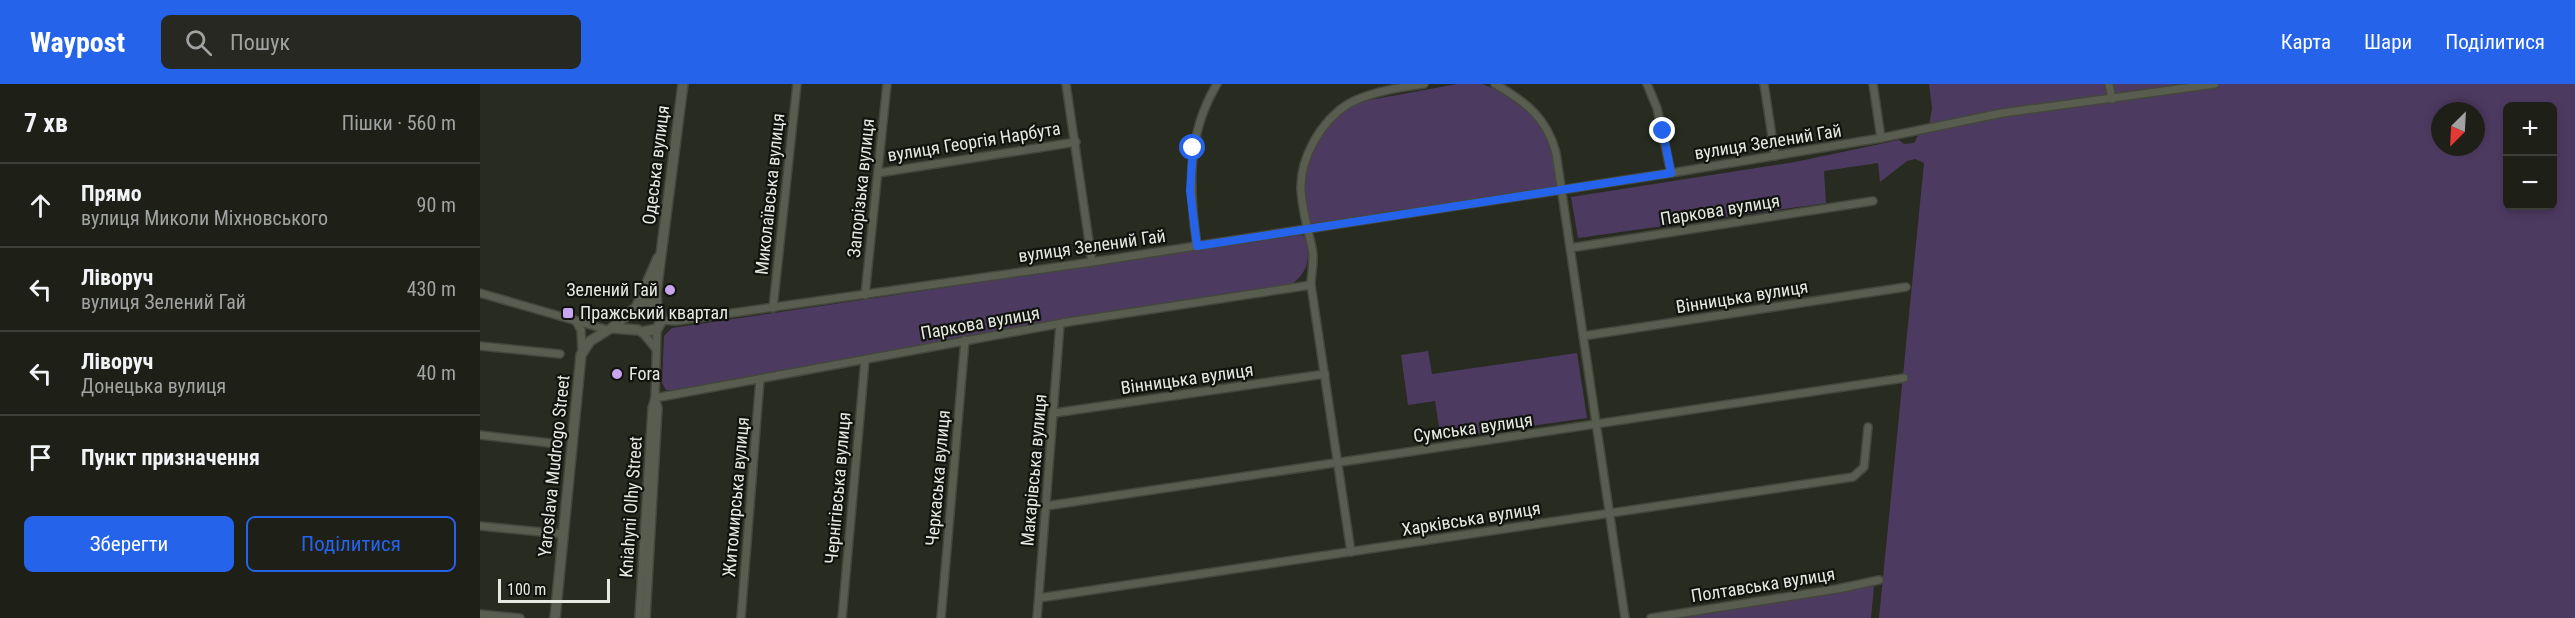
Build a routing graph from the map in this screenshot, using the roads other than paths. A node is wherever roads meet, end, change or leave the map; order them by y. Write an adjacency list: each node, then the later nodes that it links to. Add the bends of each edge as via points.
1 (683, 84): 25 (main road, Одеська вулиця)
2 (797, 84): 32 (street, Миколаївська вулиця)
3 (887, 84): 18 (street, Запорізька вулиця)
4 (1066, 84): 16 (street, вулиця Георгія Нарбута)
5 (1217, 84): 23 (street, via 1203,110 1193,148 1190,191)
6 (1424, 84): 13 (street)
7 (1496, 84): 20 (street, via 1529,108 1549,129)
8 (1647, 84): 19 (street, via 1663,131)
9 (1764, 84): 17 (street)
10 (1873, 84): 15 (street)
11 (2109, 84): 14 (street)
12 (2215, 84): 14 (street, вулиця Зелений Гай)
13 (1410, 85): 22 (street, via 1358,100 1329,122 1304,163 1301,190)
14 (2112, 99): 15 (street, вулиця Зелений Гай, via 2002,113)
15 (1881, 138): 17 (street, вулиця Зелений Гай)
16 (1076, 142): 18 (street, вулиця Георгія Нарбута); 26 (street, вулиця Георгія Нарбута)
17 (1775, 156): 19 (street, вулиця Зелений Гай)
18 (878, 173): 30 (street, Запорізька вулиця)
19 (1671, 173): 20 (street, вулиця Зелений Гай)
20 (1562, 189): 22 (street, вулиця Зелений Гай); 24 (street)
21 (1873, 201): 24 (street, Паркова вулиця)
22 (1306, 228): 23 (street, вулиця Зелений Гай); 27 (street, via 1313,256)
23 (1197, 246): 26 (street, вулиця Зелений Гай)
24 (1570, 248): 40 (street)
25 (662, 251): 31 (main road, Одеська вулиця); 33 (main road, Одеська вулиця)
26 (1092, 262): 30 (street, вулиця Зелений Гай)
27 (1311, 285): 36 (street, Паркова вулиця); 47 (street)
28 (1906, 287): 40 (street, Вінницька вулиця)
29 (480, 293): 34 (street)
30 (865, 295): 32 (street, вулиця Зелений Гай)
31 (657, 307): 33 (main road, via 645,303); 35 (main road)
32 (773, 308): 35 (street, вулиця Зелений Гай)
33 (634, 309): 39 (main road, via 632,321); 39 (main road, via 612,328)
34 (575, 320): 38 (street); 45 (street, via 581,330)
35 (662, 320): 37 (main road)
36 (1060, 324): 41 (street, Паркова вулиця); 51 (street, Макарівська вулиця)
37 (657, 329): 39 (main road); 43 (street, Kniahyni Olhy Street)
38 (608, 330): 45 (main road, Yaroslava Mudrogo Street, via 590,340)
39 (640, 331): 43 (street)
40 (1583, 336): 52 (street)
41 (965, 340): 46 (street, Паркова вулиця); 71 (street, Черкаська вулиця)
42 (480, 346): 44 (street)
43 (657, 351): 50 (street, Kniahyni Olhy Street)
44 (560, 354)
45 (581, 355): 60 (main road, Yaroslava Mudrogo Street)
46 (865, 360): 49 (street, Паркова вулиця); 70 (street, Чернігівська вулиця)
47 (1325, 374): 51 (street, Вінницька вулиця); 56 (street)
48 (1904, 378): 52 (street, Сумська вулиця)
49 (760, 379): 50 (street, Паркова вулиця); 69 (street, Житомирська вулиця)
50 (655, 398): 67 (street, Kniahyni Olhy Street); 68 (street, Kniahyni Olhy Street, via 658,408)
51 (1054, 413): 57 (street, Макарівська вулиця)
52 (1595, 425): 56 (street, Сумська вулиця); 58 (street)
53 (1868, 427): 58 (street, Харківська вулиця, via 1863,467 1853,477)
54 (480, 435): 55 (street)
55 (550, 442)
56 (1338, 463): 57 (street, Сумська вулиця); 61 (street)
57 (1046, 506): 63 (street, Макарівська вулиця)
58 (1609, 513): 61 (street, Харківська вулиця); 73 (street)
59 (480, 526): 60 (street)
60 (564, 534): 66 (main road, Yaroslava Mudrogo Street)
61 (1351, 552): 63 (street, Харківська вулиця)
62 (1880, 580): 74 (street, Полтавська вулиця)
63 (1039, 598): 72 (street, Макарівська вулиця)
64 (480, 614): 65 (street)
65 (520, 618)
66 (555, 618)
67 (639, 618)
68 (646, 618)
69 (741, 618)
70 (842, 618)
71 (941, 618)
72 (1037, 618)
73 (1625, 618)
74 (1651, 618)

